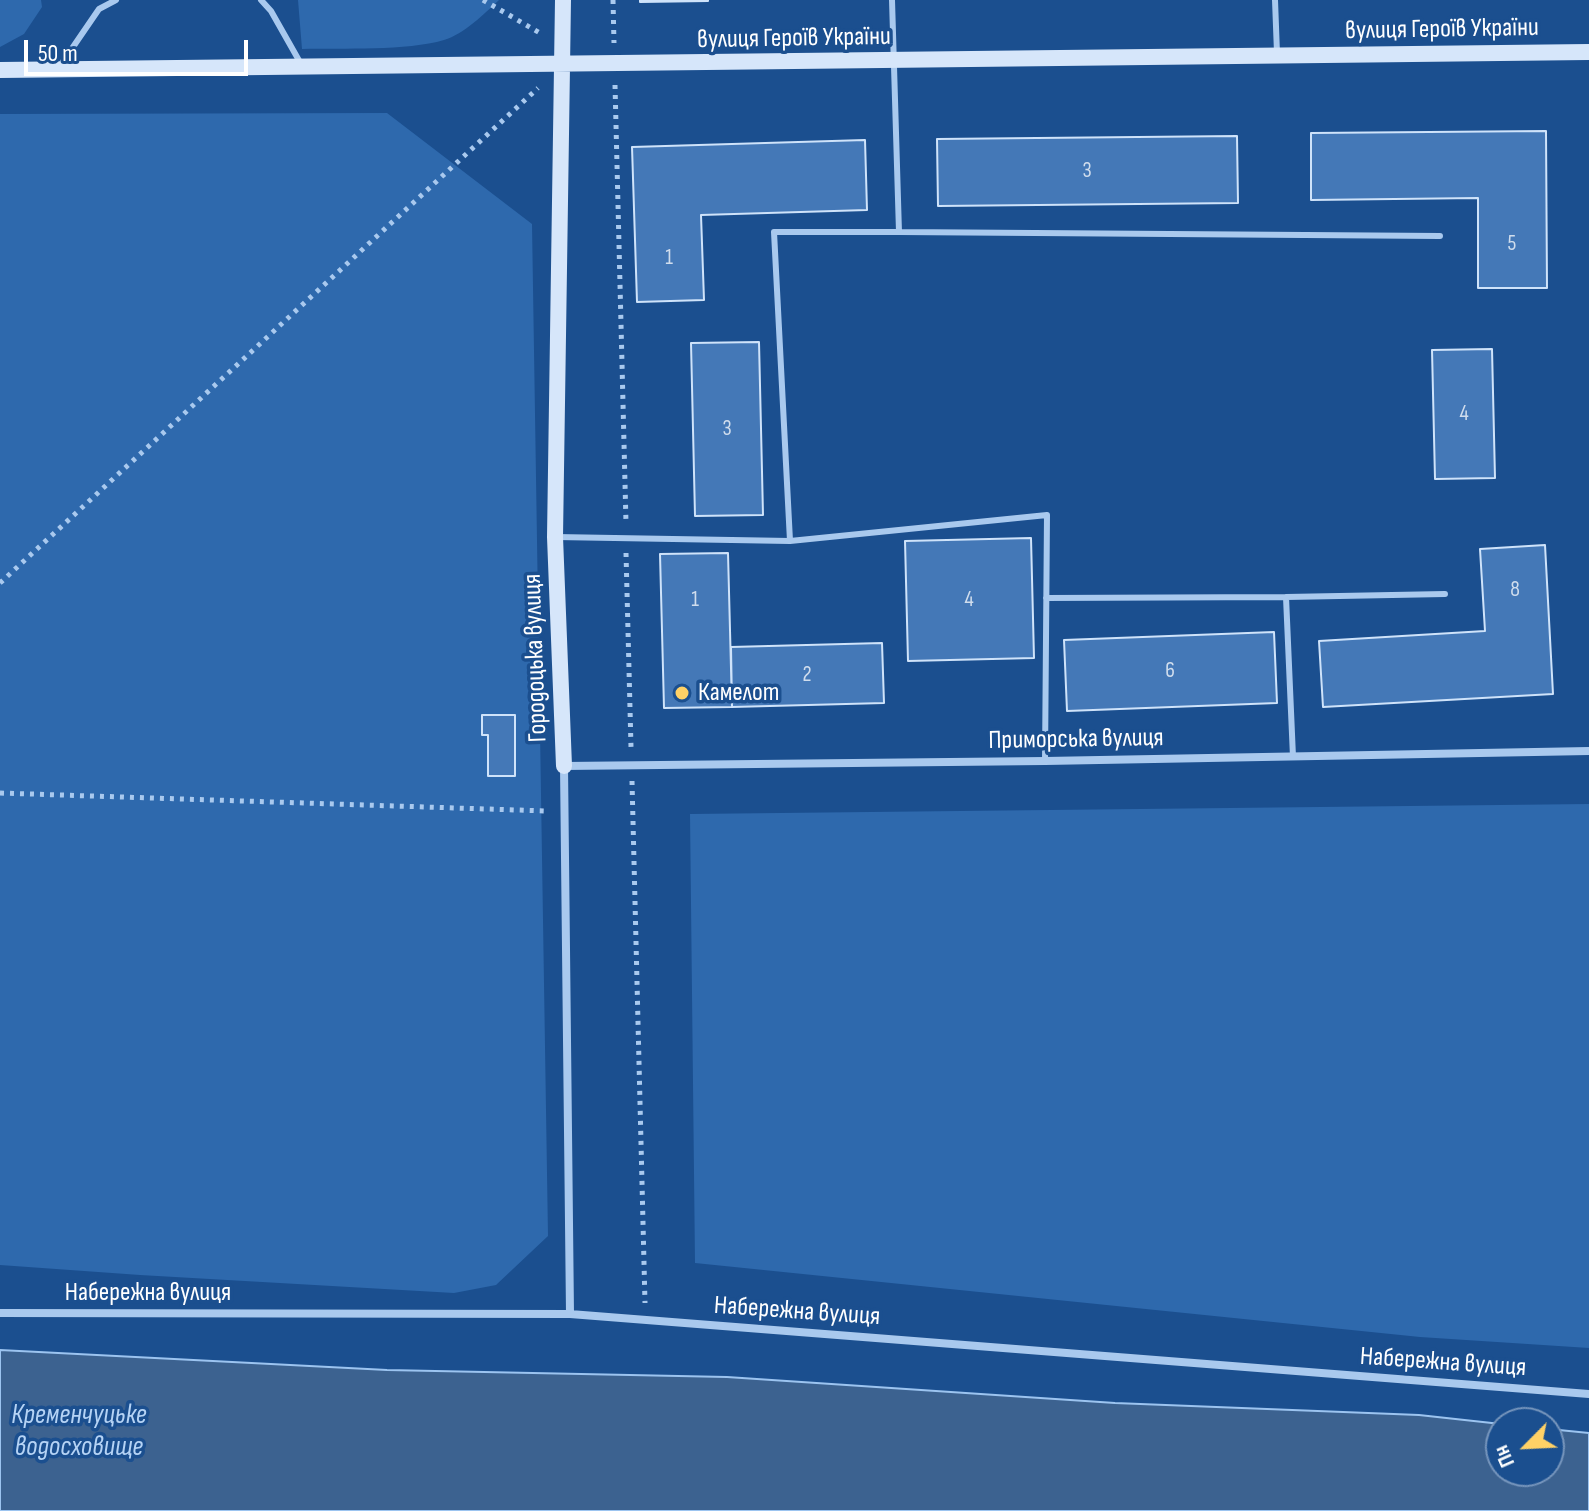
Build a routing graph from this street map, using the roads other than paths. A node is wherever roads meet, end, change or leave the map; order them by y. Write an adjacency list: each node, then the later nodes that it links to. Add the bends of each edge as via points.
1 (116, 0): 12 (lane, via 99,9)
2 (261, 0): 10 (lane)
3 (563, 0): 9 (main road, Городоцька вулиця)
4 (892, 0): 8 (lane)
5 (1275, 0): 7 (lane)
6 (1589, 52): 7 (main road, вулиця Героїв України)
7 (1277, 57): 8 (main road, вулиця Героїв України)
8 (896, 61): 9 (main road, вулиця Героїв України); 13 (lane)
9 (563, 65): 10 (main road, вулиця Героїв України); 15 (main road, Городоцька вулиця)
10 (303, 68): 12 (main road, вулиця Героїв України)
11 (0, 70): 12 (main road, вулиця Героїв України)
12 (57, 70)
13 (899, 232): 14 (lane); 16 (lane, via 774,232)
14 (1440, 236)
15 (555, 537): 16 (lane); 23 (main road, Городоцька вулиця)
16 (790, 541): 19 (lane, via 1047,515)
17 (1445, 594): 18 (lane)
18 (1286, 597): 19 (lane); 21 (lane)
19 (1046, 598): 22 (lane)
20 (1589, 751): 21 (street, Приморська вулиця)
21 (1293, 757): 22 (street, Приморська вулиця)
22 (1045, 761): 23 (street, Приморська вулиця)
23 (564, 766): 25 (street, Городоцька вулиця)
24 (0, 1313): 25 (street, Набережна вулиця)
25 (570, 1314): 26 (street, Набережна вулиця)
26 (1589, 1394)

